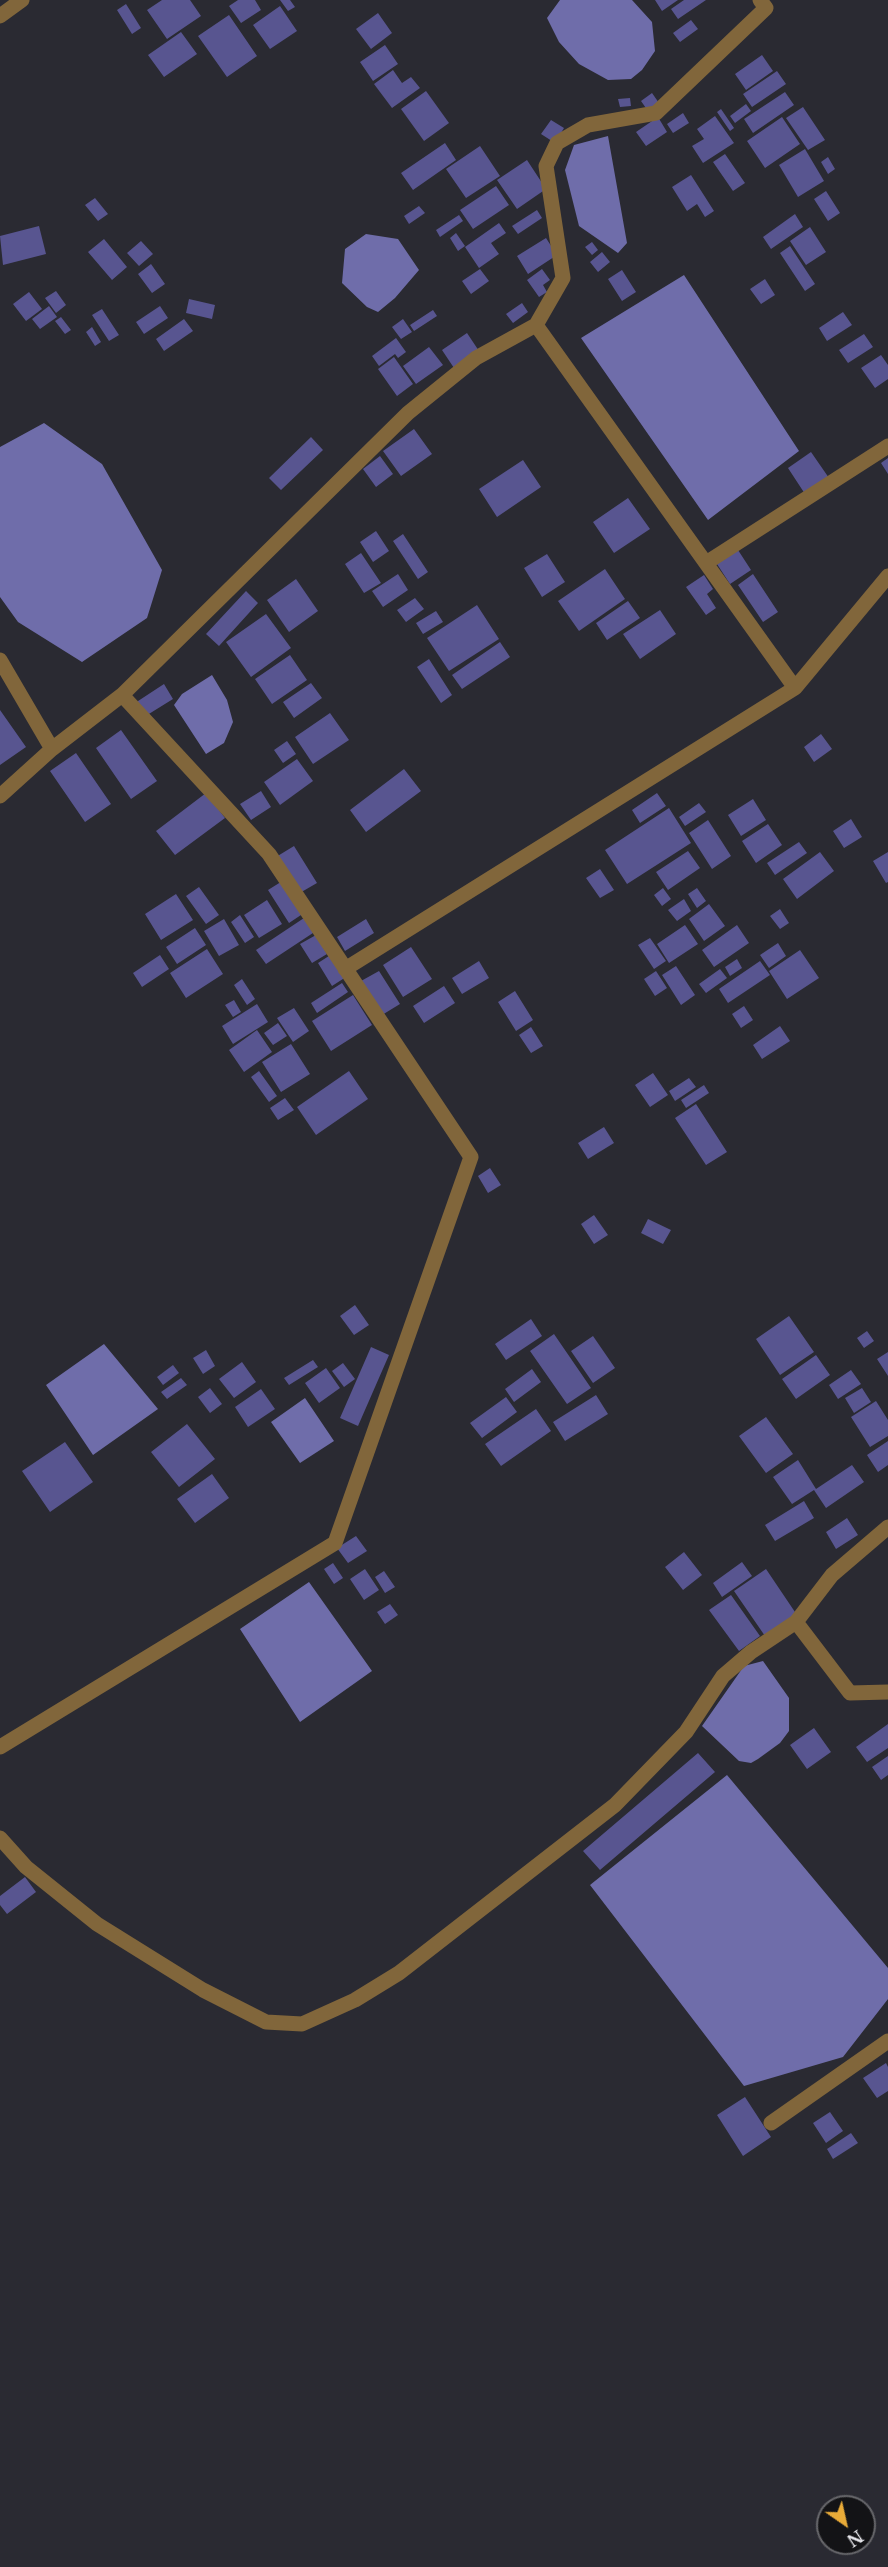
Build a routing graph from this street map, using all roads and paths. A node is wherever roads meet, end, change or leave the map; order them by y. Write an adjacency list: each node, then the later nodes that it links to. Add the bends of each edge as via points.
1 (22, 0): 3 (street)
2 (760, 0): 4 (street, via 766,8 656,113 588,125 557,143 546,166 563,278)
3 (0, 16)
4 (536, 325): 6 (street); 10 (street, via 476,358 408,413)
5 (888, 446): 6 (street)
6 (706, 563): 9 (street)
7 (888, 576): 9 (street)
8 (0, 660): 11 (street)
9 (795, 688): 13 (street)
10 (122, 695): 11 (street); 13 (street, via 269,854)
11 (52, 750): 12 (street)
12 (0, 796)
13 (345, 969): 17 (street, via 471,1157 335,1543)
14 (888, 1527): 15 (street, via 832,1575)
15 (795, 1622): 16 (street, via 850,1694); 18 (street, via 723,1676 686,1731 615,1805 399,1973 355,2000 302,2024 266,2022 203,1990 97,1924 26,1867)
16 (888, 1692)
17 (0, 1747)
18 (0, 1838)
19 (888, 2041): 20 (street)
20 (771, 2123)

